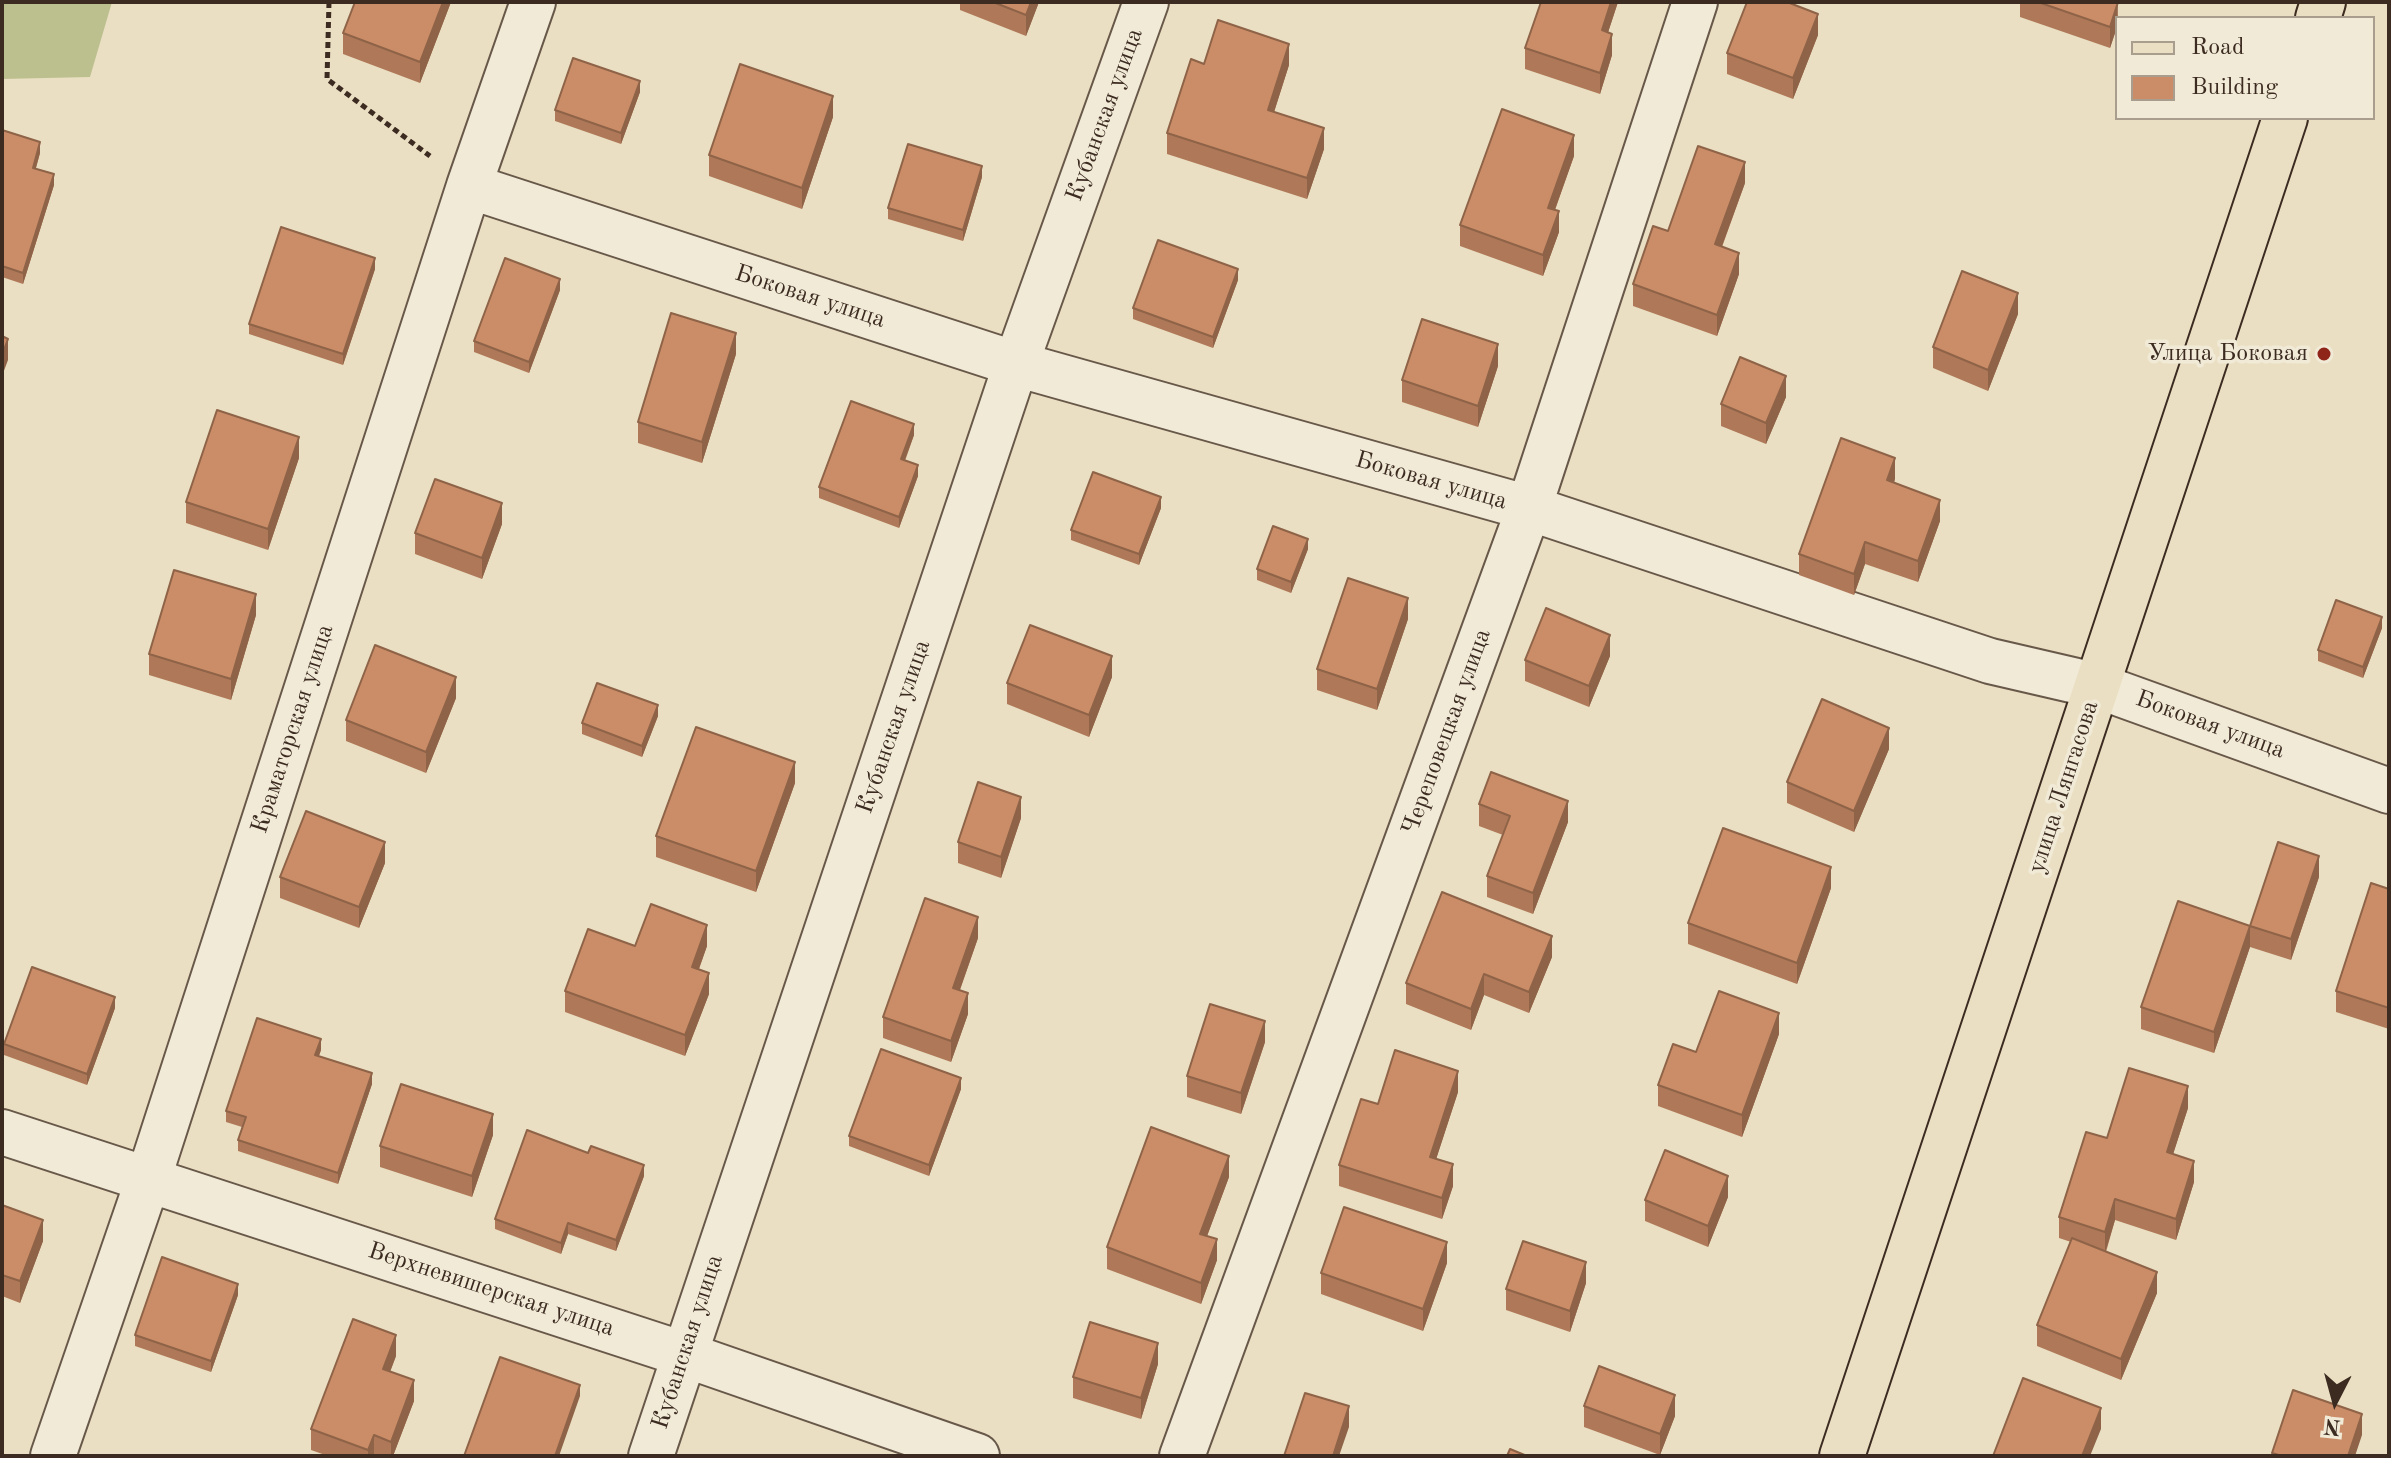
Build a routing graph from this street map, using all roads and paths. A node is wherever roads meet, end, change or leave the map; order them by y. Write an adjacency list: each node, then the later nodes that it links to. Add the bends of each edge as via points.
1 (329, 2): 6 (path, via 327,79)
2 (533, 2): 6 (street, Краматорская улица)
3 (1146, 2): 7 (street, Кубанская улица)
4 (1695, 2): 8 (street, Череповецкая улица)
5 (2284, 120): 9 (main road, улица Лянгасова)
6 (469, 186): 7 (street, Боковая улица); 12 (street, Краматорская улица)
7 (1016, 364): 8 (street, Боковая улица); 13 (street, Кубанская улица)
8 (1529, 508): 9 (street, Боковая улица, via 1990,661); 17 (street, Череповецкая улица)
9 (2098, 686): 10 (street, Боковая улица); 18 (main road, улица Лянгасова)
10 (2389, 791)
11 (2, 1132): 12 (street, Верхневишерская улица)
12 (149, 1177): 13 (street, Верхневишерская улица); 14 (street, Краматорская улица)
13 (683, 1354): 15 (street, Кубанская улица); 16 (street, Верхневишерская улица)
14 (53, 1456)
15 (651, 1456)
16 (977, 1456)
17 (1182, 1456)
18 (1842, 1456)

